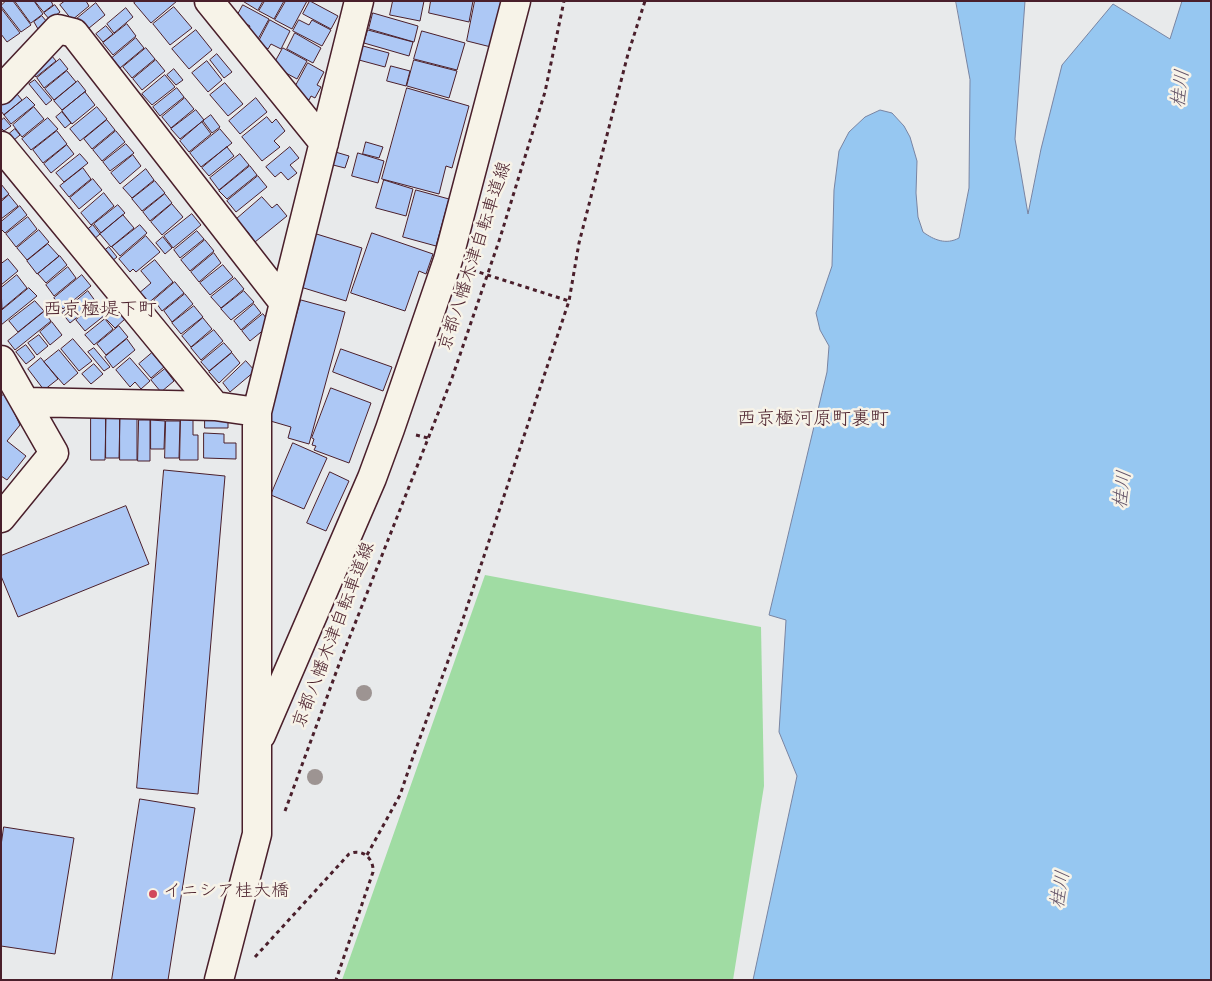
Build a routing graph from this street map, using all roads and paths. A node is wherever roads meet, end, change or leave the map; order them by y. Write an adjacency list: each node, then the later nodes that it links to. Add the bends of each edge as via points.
1 (209, 1): 7 (street)
2 (516, 1): 18 (street, via 448,260 381,453)
3 (564, 1): 10 (path, 京都八幡木津自転車道線, via 545,92)
4 (645, 1): 12 (path, via 578,243)
5 (356, 2): 7 (street)
6 (1, 90): 11 (street, via 58,29 74,33)
7 (324, 143): 11 (street)
8 (1, 146): 15 (street)
9 (478, 272): 10 (path)
10 (486, 276): 12 (path); 19 (path, 京都八幡木津自転車道線, via 452,378 341,659)
11 (284, 302): 16 (street)
12 (569, 302): 20 (path, via 460,628 400,795)
13 (1, 360): 14 (street)
14 (25, 402): 15 (street); 17 (street, via 54,453)
15 (215, 406): 16 (street)
16 (257, 412): 18 (street)
17 (1, 518)
18 (256, 746): 22 (street, via 258,834)
19 (284, 816)
20 (366, 855): 21 (path, via 349,854); 23 (path, via 374,872)
21 (254, 958)
22 (219, 980)
23 (336, 980)

